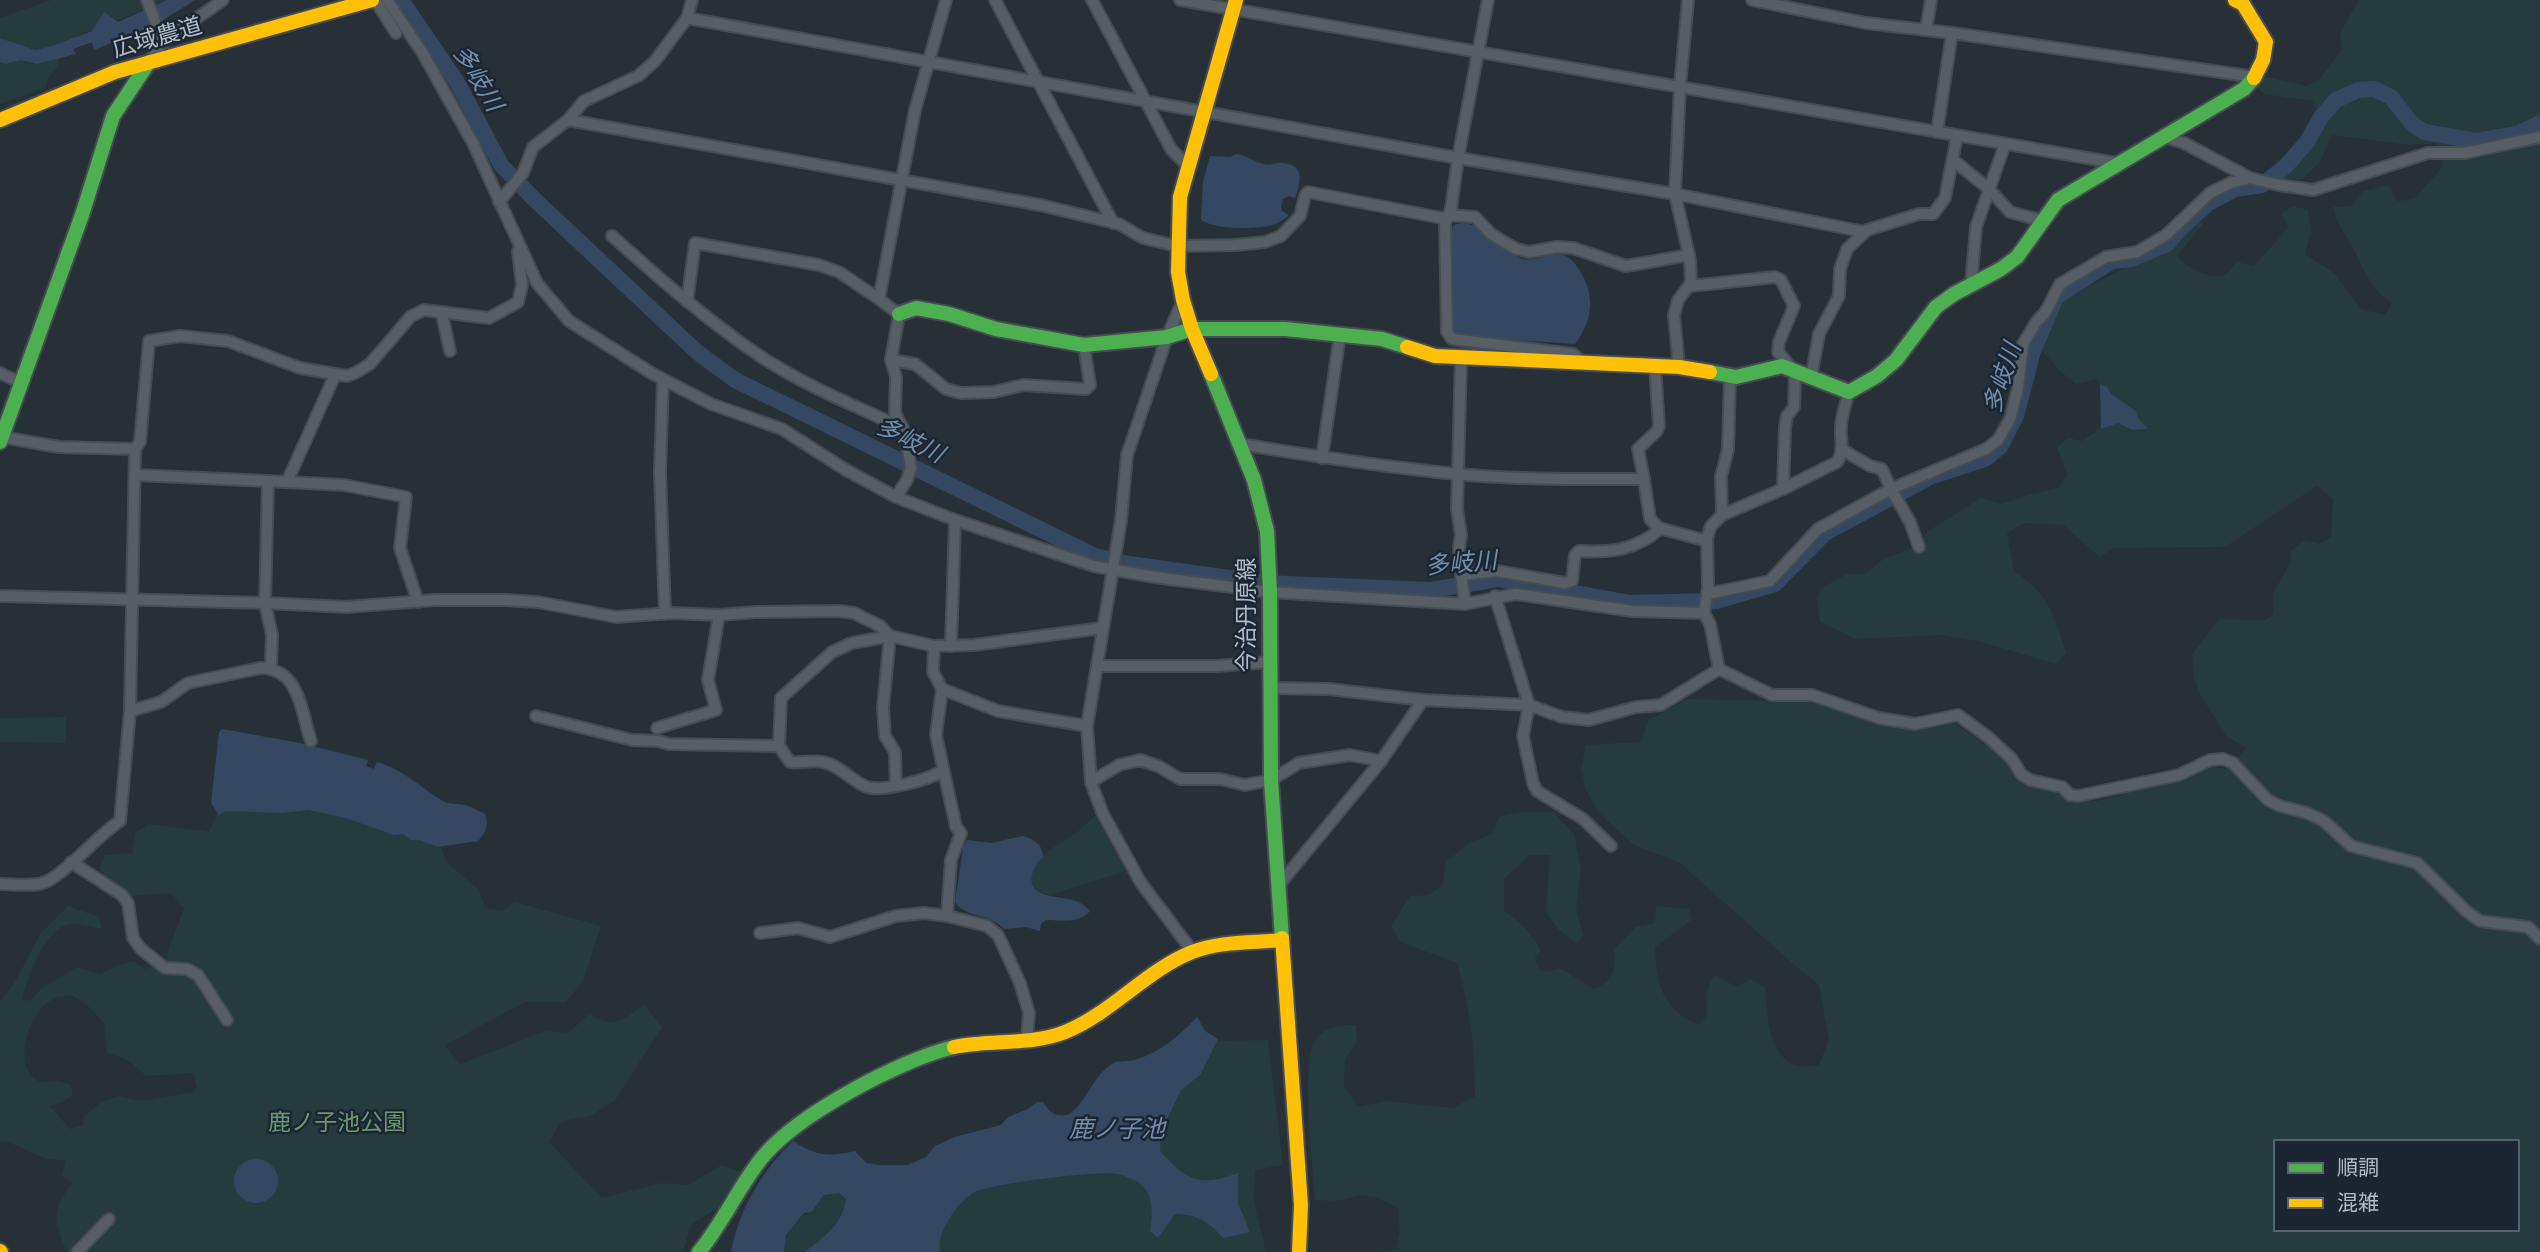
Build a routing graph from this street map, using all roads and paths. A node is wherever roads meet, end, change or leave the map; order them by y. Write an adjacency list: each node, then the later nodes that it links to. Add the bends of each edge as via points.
1 (147, 0): 20 (street)
2 (223, 0): 20 (street)
3 (374, 0): 18 (street); 23 (street, 広域農道)
4 (387, 0): 44 (street, via 474,143)
5 (692, 0): 16 (street)
6 (946, 0): 22 (street)
7 (995, 0): 25 (street)
8 (1092, 0): 27 (street)
9 (1180, 0): 15 (street)
10 (1488, 0): 21 (street)
11 (1688, 0): 26 (street)
12 (1752, 0): 17 (street)
13 (1931, 0): 17 (street)
14 (2235, 0): 24 (street, via 2266,42)
15 (1235, 5): 21 (street); 28 (street, 今治丹原線)
16 (687, 18): 22 (street); 30 (street, via 638,76 584,101)
17 (1926, 30): 19 (street)
18 (397, 33)
19 (1952, 33): 24 (street); 31 (street)
20 (163, 42): 23 (street)
21 (1478, 52): 26 (street); 36 (street)
22 (929, 61): 25 (street); 41 (street)
23 (149, 62): 29 (street, 広域農道); 76 (street, via 113,116)
24 (2255, 77): 33 (street, via 2230,98)
25 (1039, 81): 27 (street); 47 (street)
26 (1680, 86): 31 (street); 43 (street)
27 (1146, 101): 28 (street); 39 (street, via 1171,149)
28 (1206, 111): 36 (street); 39 (street, 今治丹原線)
29 (0, 120)
30 (568, 120): 41 (street); 44 (street, via 533,147 523,173)
31 (1937, 132): 32 (street)
32 (1957, 136): 35 (street); 37 (street)
33 (2162, 136): 38 (street); 40 (street)
34 (2540, 137): 40 (street, via 2465,153 2428,153 2314,190)
35 (2006, 144): 38 (street); 42 (street)
36 (1458, 158): 43 (street); 45 (street)
37 (1953, 160): 42 (street); 48 (street, via 1945,198 1933,214 1903,218)
38 (2122, 164): 46 (street, via 2059,200)
39 (1189, 167): 51 (street, 今治丹原線, via 1180,197)
40 (2250, 178): 90 (street, via 2210,193 2166,235 2137,252 2106,257 2060,284 2023,344 2010,419 1998,440)
41 (902, 180): 47 (street); 55 (street)
42 (1989, 189): 46 (street, via 2010,212); 53 (street, via 1976,227)
43 (1675, 194): 48 (street); 52 (street)
44 (499, 202): 50 (street)
45 (1448, 217): 51 (street, via 1308,192 1300,216 1281,236 1236,245); 52 (street, via 1475,217 1491,234 1529,252 1573,248 1626,266); 67 (street, via 1444,223 1447,332 1452,339 1573,354)
46 (2040, 220): 53 (street, via 2011,263)
47 (1113, 223): 51 (street, via 1143,238)
48 (1865, 232): 74 (street, via 1847,249 1840,269 1839,296 1819,334)
49 (612, 236): 57 (street)
50 (517, 242): 58 (street, via 522,285 519,302 489,318); 75 (street, via 537,283 569,321)
51 (1177, 246): 56 (street, 今治丹原線)
52 (1689, 256): 54 (street)
53 (1971, 285): 77 (street, via 1935,308 1898,358)
54 (1690, 286): 69 (street, via 1678,300 1674,315); 71 (street, via 1781,280 1794,306 1778,352)
55 (878, 299): 57 (street, via 839,272 819,265 695,243); 59 (street)
56 (1183, 300): 60 (street, 今治丹原線); 62 (street)
57 (687, 302): 78 (street, via 755,353)
58 (442, 314): 64 (street); 72 (street, via 424,310 411,316 370,363 355,373)
59 (899, 314): 63 (street, via 916,308); 66 (street)
60 (1192, 329): 61 (street, via 1285,328); 62 (street); 80 (street, 今治丹原線)
61 (1340, 334): 65 (street); 83 (street)
62 (1167, 337): 63 (street); 97 (street, via 1127,455)
63 (1084, 345): 66 (street, via 1090,385 1086,389 1023,385 961,393 946,389 915,364)
64 (450, 351)
65 (1461, 358): 67 (street); 84 (street)
66 (891, 360): 78 (street, via 896,377 895,413)
67 (1584, 364): 68 (street)
68 (1656, 367): 69 (street); 86 (street, via 1659,426 1638,449)
69 (1679, 367): 73 (street)
70 (0, 373): 76 (street)
71 (1795, 373): 73 (street, via 1782,366); 74 (street); 89 (street, via 1794,407 1785,427)
72 (335, 375): 81 (street, via 300,368 228,341 180,336 149,341 140,442); 88 (street)
73 (1730, 376): 92 (street)
74 (1811, 378): 77 (street)
75 (663, 380): 91 (street, via 711,404 782,429); 108 (street, via 660,472)
76 (21, 383): 79 (street)
77 (1849, 392): 82 (street)
78 (903, 428): 91 (street, via 911,468)
79 (1, 439): 81 (street, via 59,447)
80 (1240, 444): 83 (street); 99 (street, 今治丹原線, via 1267,531)
81 (135, 449): 85 (street)
82 (1841, 449): 89 (street, via 1837,462); 90 (street, via 1882,470)
83 (1322, 458): 84 (street)
84 (1458, 474): 86 (street); 98 (street)
85 (136, 475): 87 (street); 103 (street)
86 (1644, 479): 94 (street, via 1650,519)
87 (268, 481): 88 (street); 105 (street)
88 (287, 482): 104 (street, via 344,485 406,497 401,548)
89 (1783, 489): 92 (street)
90 (1891, 489): 96 (street); 100 (street, via 1818,529 1770,581)
91 (897, 497): 93 (street)
92 (1722, 515): 95 (street, via 1711,526)
93 (955, 520): 97 (street); 113 (street)
94 (1660, 529): 95 (street); 98 (street, via 1617,551 1579,551 1572,581 1565,583 1497,571)
95 (1707, 541): 100 (street)
96 (1919, 547)
97 (1111, 570): 99 (street); 110 (street)
98 (1461, 575): 106 (street)
99 (1270, 592): 106 (street); 114 (street, 今治丹原線)
100 (1707, 594): 107 (street)
101 (1494, 596): 106 (street); 107 (street, via 1516,594 1632,611); 121 (street)
102 (0, 597): 103 (street)
103 (131, 600): 105 (street); 122 (street)
104 (418, 602): 105 (street, via 347,607); 108 (street, via 505,600 616,617)
105 (264, 603): 116 (street, via 272,635)
106 (1465, 604)
107 (1704, 610): 117 (street)
108 (665, 614): 109 (street)
109 (719, 615): 111 (street, via 839,611 854,613); 125 (street, via 708,680 716,709)
110 (1102, 628): 113 (street); 115 (street)
111 (890, 636): 112 (street); 127 (street, via 832,652 781,698); 132 (street, via 883,708 885,736 895,752)
112 (934, 646): 113 (street); 119 (street, via 933,672)
113 (951, 646)
114 (1269, 662): 115 (street); 118 (street, 今治丹原線)
115 (1098, 666): 124 (street)
116 (271, 668): 122 (street, via 188,683 161,702); 126 (street, via 288,677)
117 (1720, 669): 121 (street, via 1661,705 1600,718 1562,717); 139 (street, via 1772,695 1812,695 1879,718 1915,724 1958,715 1988,737 2021,774 2078,796 2179,775 2210,760 2233,762 2268,800 2324,821 2351,846 2417,863 2480,921 2528,927)
118 (1269, 688): 120 (street); 130 (street, 今治丹原線)
119 (942, 689): 124 (street, via 998,711); 129 (street, via 936,735)
120 (1423, 700): 121 (street); 128 (street)
121 (1529, 705): 133 (street, via 1522,736 1537,791 1583,819)
122 (130, 711): 134 (street, via 120,821)
123 (536, 716): 127 (street, via 632,740)
124 (1087, 726): 131 (street)
125 (657, 729)
126 (311, 741)
127 (779, 746): 132 (street, via 790,762 823,762 868,787)
128 (1381, 761): 130 (street, via 1350,755 1299,763); 136 (street)
129 (942, 771): 132 (street); 137 (street, via 961,833 951,860)
130 (1271, 780): 131 (street, via 1245,785 1220,779 1180,779 1140,760 1119,765); 136 (street, 今治丹原線)
131 (1091, 782): 141 (street, via 1102,813 1141,883)
132 (896, 786)
133 (1611, 846)
134 (71, 862): 135 (street, via 40,884); 142 (street, via 122,895 128,903 133,938 141,949 165,968 187,969 198,975)
135 (0, 884)
136 (1278, 886): 140 (street, 今治丹原線)
137 (947, 916): 138 (street, via 896,916 830,937 798,928); 143 (street, via 987,926 998,935 1029,1013)
138 (760, 933)
139 (2540, 939)
140 (1282, 940): 141 (street); 147 (street, 今治丹原線, via 1301,1205)
141 (1193, 951): 143 (street, via 1084,1023)
142 (227, 1020)
143 (1027, 1039): 146 (street, via 948,1048 853,1089 763,1156)
144 (109, 1219): 145 (street)
145 (78, 1252)
146 (699, 1252)
147 (1299, 1252)

